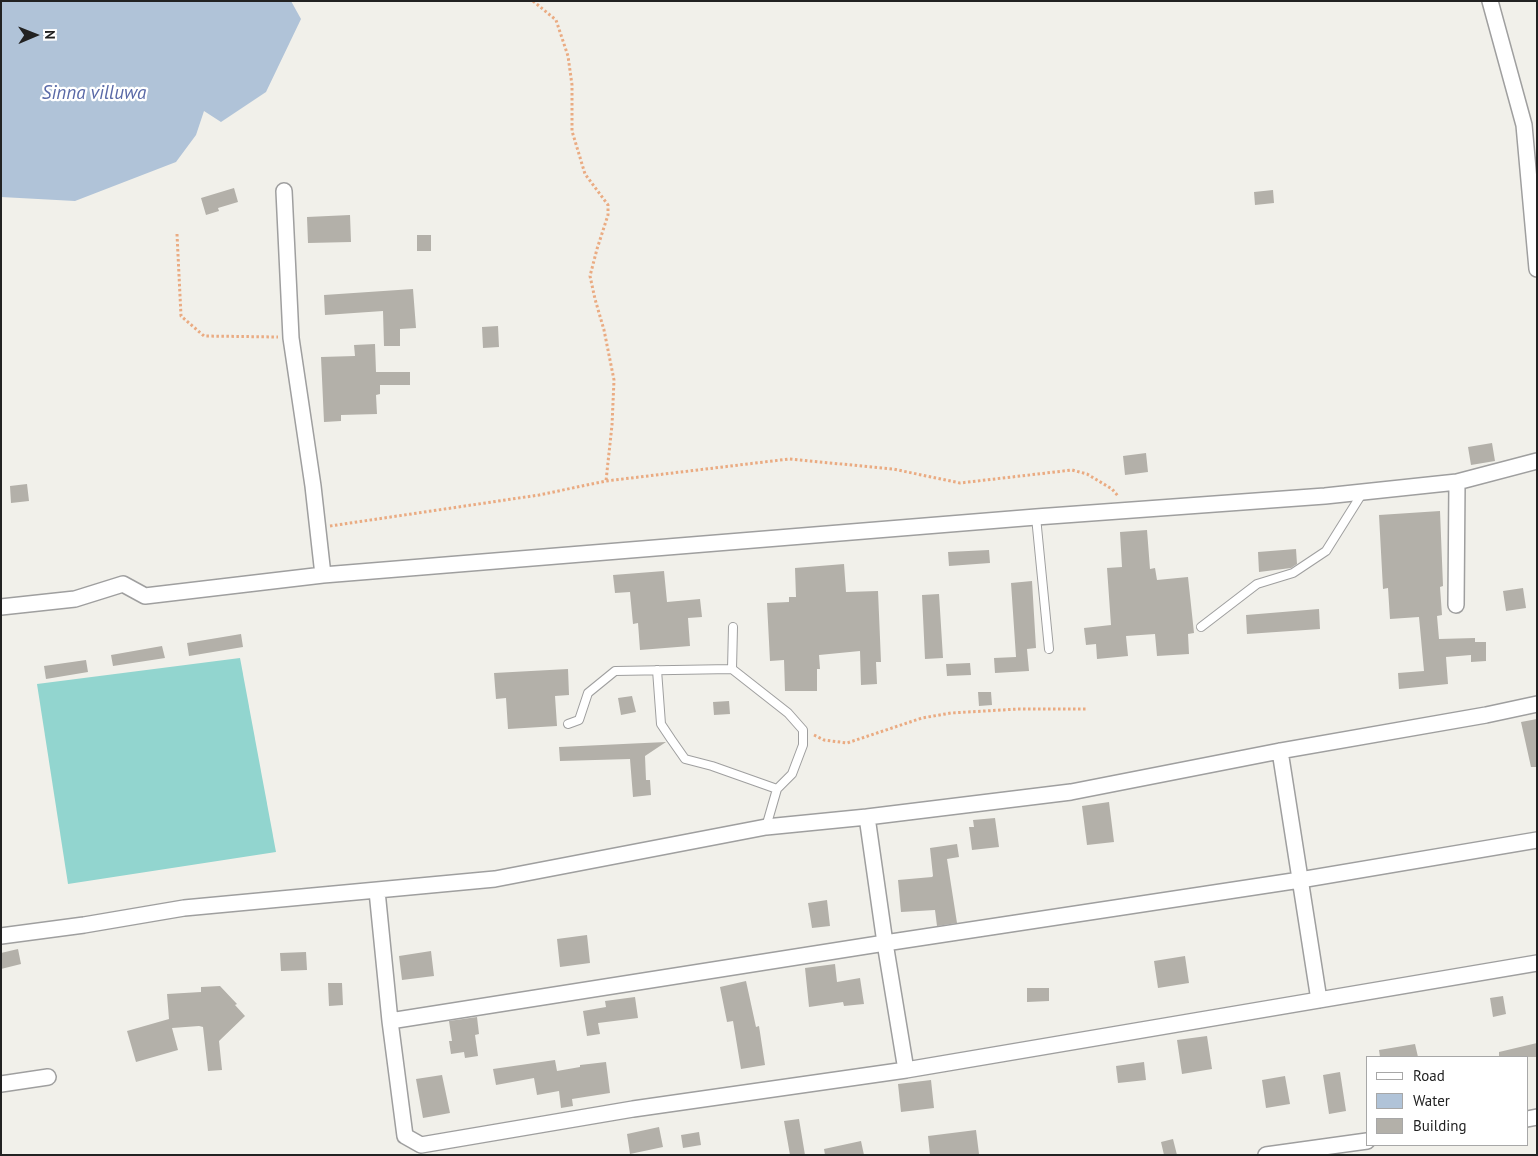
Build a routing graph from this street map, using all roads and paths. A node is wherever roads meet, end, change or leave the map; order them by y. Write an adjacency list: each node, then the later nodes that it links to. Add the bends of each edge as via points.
1 (533, 1): 9 (path, via 556,20 568,56 572,131 584,174 608,205 590,276 614,380)
2 (1490, 1): 3 (street)
3 (1530, 123): 6 (street)
4 (284, 190): 7 (street)
5 (177, 234): 7 (path, via 181,316 204,336)
6 (1537, 269)
7 (291, 338): 14 (street)
8 (1537, 461): 10 (street)
9 (606, 481): 12 (path, via 789,459 893,469 960,483 1072,470 1087,474 1112,489); 14 (path, via 539,495)
10 (1457, 482): 11 (street); 16 (street)
11 (1363, 492): 12 (street); 18 (lane, via 1326,551 1293,573 1257,584)
12 (1131, 510): 13 (street)
13 (1036, 517): 15 (street); 20 (lane)
14 (317, 528): 15 (street)
15 (323, 575): 17 (street, via 146,596 123,584 75,599)
16 (1456, 605)
17 (1, 607)
18 (1201, 626)
19 (733, 627): 21 (lane)
20 (1049, 649)
21 (732, 669): 22 (lane); 26 (lane, via 788,713)
22 (657, 670): 25 (lane, via 615,670 588,693 579,720); 28 (lane, via 661,724 686,759)
23 (1537, 704): 27 (street)
24 (1086, 709): 26 (path, via 951,713 922,718 847,743 824,740)
25 (568, 724)
26 (802, 730): 28 (lane, via 803,746 792,774)
27 (1280, 751): 29 (street, via 1071,792); 32 (street)
28 (777, 789): 30 (lane)
29 (868, 817): 30 (street); 35 (street)
30 (766, 827): 33 (street, via 495,879)
31 (1537, 840): 32 (street)
32 (1300, 880): 35 (street); 37 (street)
33 (378, 891): 34 (street, via 184,908); 38 (street)
34 (1, 936)
35 (884, 943): 38 (street); 39 (street)
36 (1537, 963): 37 (street)
37 (1319, 1000): 39 (street)
38 (390, 1021): 39 (street, via 405,1136 421,1145 633,1109)
39 (906, 1070)
40 (48, 1076): 41 (street)
41 (1, 1084)
42 (1366, 1141): 43 (street)
43 (1292, 1153): 44 (street)
44 (1266, 1155)

